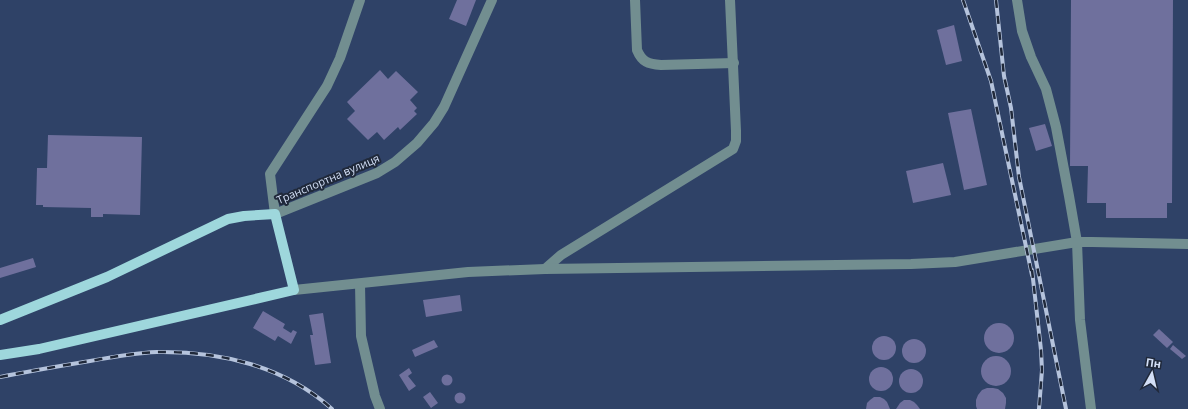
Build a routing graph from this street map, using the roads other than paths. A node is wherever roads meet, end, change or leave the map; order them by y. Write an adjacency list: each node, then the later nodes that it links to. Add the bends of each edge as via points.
1 (360, 0): 7 (street, via 340,58 327,86 270,174)
2 (492, 0): 7 (street, Транспортна вулиця, via 444,107 417,143 378,173)
3 (635, 0): 6 (street, via 637,50 645,62 661,65)
4 (730, 0): 6 (street)
5 (1017, 0): 8 (street, via 1022,30 1031,58 1046,90 1056,127)
6 (734, 63): 10 (street, via 736,141 733,149 560,255)
7 (275, 214): 12 (main road, Транспортна вулиця); 13 (main road, via 228,219 107,277)
8 (1077, 242): 9 (street); 10 (street, via 940,263); 16 (street, via 1080,320)
9 (1188, 244)
10 (546, 269): 11 (street, via 468,272)
11 (360, 284): 12 (street); 15 (street, via 361,336)
12 (294, 290): 14 (main road, via 38,349)
13 (0, 320)
14 (0, 355)
15 (380, 409)
16 (1091, 409)

